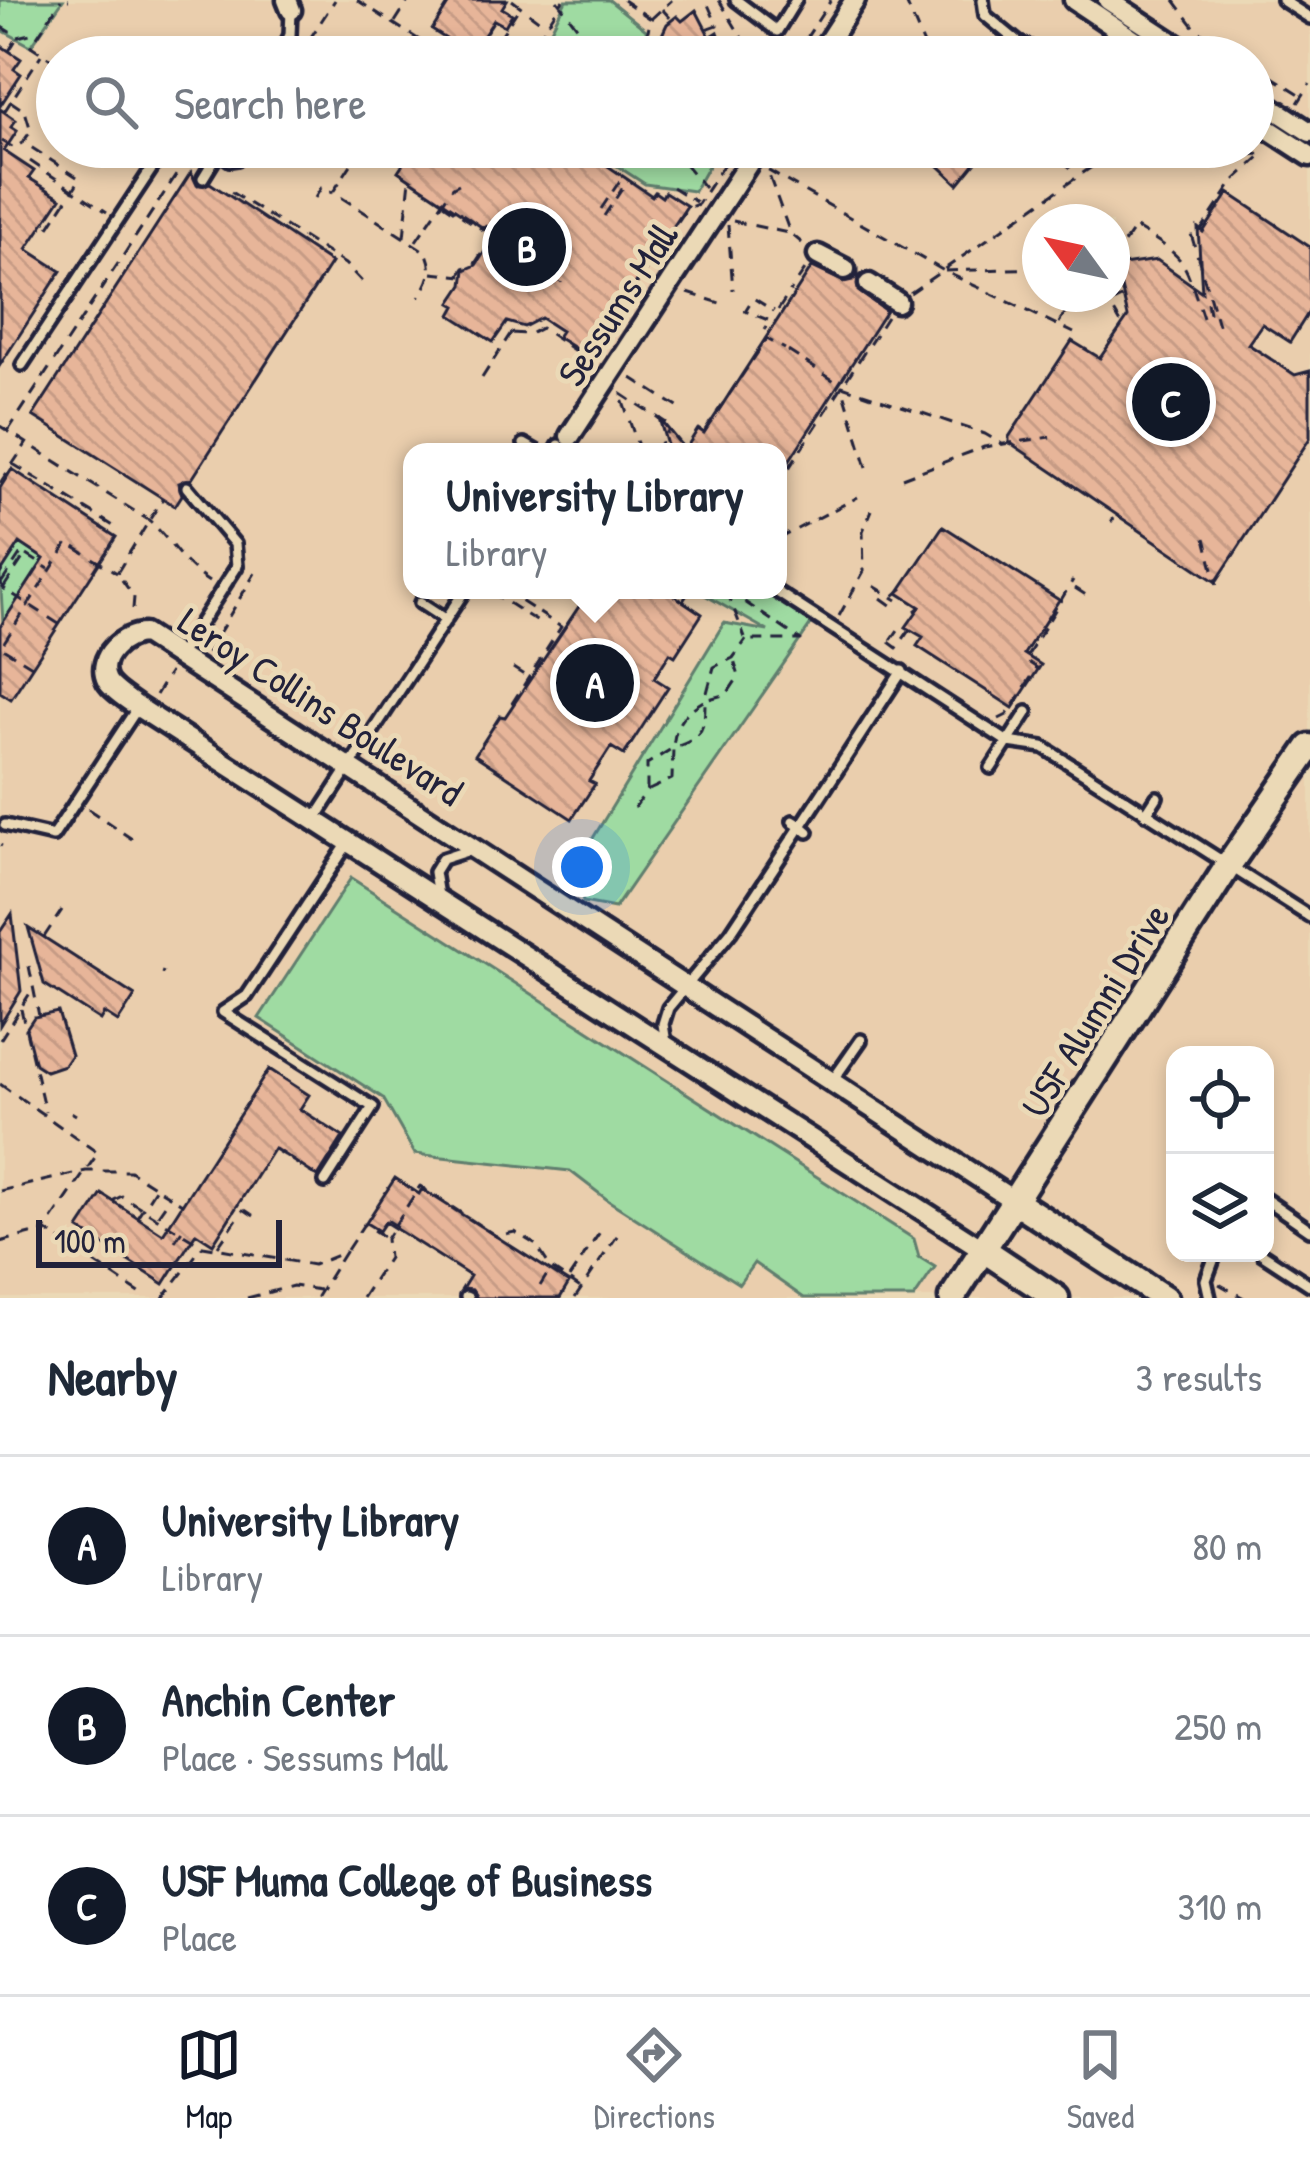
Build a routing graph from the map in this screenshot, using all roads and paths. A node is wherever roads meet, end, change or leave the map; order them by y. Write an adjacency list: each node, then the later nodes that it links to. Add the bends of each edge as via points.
1 (66, 0): 32 (path)
2 (335, 0): 36 (path)
3 (357, 0): 28 (path)
4 (409, 0): 28 (path)
5 (623, 0): 26 (path)
6 (672, 0): 23 (path)
7 (706, 0): 33 (path, via 717,25)
8 (719, 0): 42 (path)
9 (736, 0): 10 (lane, via 777,31)
10 (796, 0)
11 (831, 0): 43 (path)
12 (855, 0): 44 (street)
13 (905, 0): 45 (path)
14 (983, 0): 46 (lane, via 986,15)
15 (1073, 0): 31 (street)
16 (1108, 0): 49 (street)
17 (1174, 0): 50 (path)
18 (1282, 0): 25 (lane)
19 (511, 1): 22 (path); 24 (path)
20 (560, 1): 30 (path); 40 (path)
21 (289, 5): 35 (lane)
22 (519, 8): 30 (path); 38 (path)
23 (661, 8): 26 (path); 27 (path)
24 (505, 10)
25 (1310, 18)
26 (651, 19): 41 (path)
27 (672, 20)
28 (390, 24): 37 (path)
29 (0, 26): 51 (path)
30 (547, 26): 39 (path)
31 (1115, 28): 47 (lane); 48 (street)
32 (45, 29): 34 (path); 51 (path)
33 (706, 29)
34 (39, 36)
35 (290, 36)
36 (312, 36)
37 (407, 36)
38 (501, 36)
39 (540, 36)
40 (584, 36)
41 (646, 36)
42 (741, 36)
43 (808, 36)
44 (832, 36)
45 (920, 36)
46 (1010, 36)
47 (1110, 36)
48 (1127, 36)
49 (1164, 36)
50 (1207, 36)
51 (18, 37): 52 (path)
52 (9, 51)
53 (36, 62): 57 (path)
54 (1274, 78): 56 (path)
55 (1310, 84): 56 (path)
56 (1303, 96): 58 (path)
57 (10, 101): 60 (path); 64 (path, via 25,111 31,131)
58 (1296, 106)
59 (1274, 108): 61 (street)
60 (4, 112)
61 (1310, 132)
62 (1274, 133): 67 (street)
63 (2, 141): 64 (path, via 14,148)
64 (23, 142): 65 (path)
65 (36, 150)
66 (36, 153): 86 (path, via 29,164)
67 (1310, 156)
68 (63, 168): 82 (path)
69 (152, 168): 95 (lane)
70 (181, 168): 135 (path)
71 (208, 168): 81 (lane)
72 (349, 168): 89 (path)
73 (688, 168): 87 (path)
74 (721, 168): 87 (path)
75 (746, 168): 139 (street, Sessums Mall)
76 (1072, 168): 80 (path)
77 (1091, 168): 80 (path)
78 (1248, 168): 124 (path, via 1191,234)
79 (84, 173): 82 (path)
80 (1078, 173): 104 (path)
81 (203, 178)
82 (80, 179): 86 (path)
83 (410, 179): 99 (path)
84 (455, 184): 91 (path)
85 (672, 187): 92 (path)
86 (73, 190): 95 (path); 96 (path)
87 (706, 190): 92 (path)
88 (231, 192): 108 (path, via 345,264)
89 (333, 192): 90 (path, via 321,188); 99 (path)
90 (315, 198)
91 (442, 203): 100 (path); 105 (path, via 496,231 461,276)
92 (698, 204): 109 (path, via 687,208)
93 (601, 209): 94 (path, via 625,178)
94 (607, 217)
95 (119, 219): 129 (lane)
96 (49, 227)
97 (790, 233): 101 (path); 104 (path, via 767,170); 111 (path, via 732,224)
98 (1130, 234): 116 (path, via 1135,227 1183,257 1206,318)
99 (404, 239): 100 (path)
100 (415, 243): 105 (path)
101 (812, 251): 102 (street); 106 (path)
102 (845, 269)
103 (1022, 269): 104 (path)
104 (944, 271): 115 (path); 121 (path)
105 (430, 272): 114 (path)
106 (798, 280)
107 (869, 284): 115 (street)
108 (367, 287)
109 (634, 289): 113 (path); 125 (path, via 587,358)
110 (792, 289): 128 (path, via 776,311 753,298 745,311)
111 (733, 290)
112 (686, 292): 117 (path)
113 (641, 294)
114 (419, 297)
115 (897, 302): 132 (path)
116 (1207, 302)
117 (724, 304)
118 (1066, 312): 121 (path)
119 (1115, 312): 123 (path)
120 (535, 321): 125 (path)
121 (1059, 324): 127 (path)
122 (516, 325): 126 (path)
123 (1122, 325)
124 (1218, 325)
125 (541, 328): 126 (path)
126 (511, 333): 131 (path)
127 (1074, 333)
128 (785, 349): 132 (path); 136 (path, via 766,339)
129 (22, 364)
130 (631, 377): 133 (path)
131 (482, 378)
132 (842, 386): 142 (path); 144 (path); 145 (path)
133 (682, 410)
134 (0, 426): 135 (path)
135 (8, 431): 138 (path)
136 (704, 431)
137 (1050, 436): 142 (path)
138 (26, 443): 143 (path); 152 (path)
139 (562, 443)
140 (637, 443): 141 (path, via 620,393 670,428)
141 (661, 443)
142 (1001, 444): 146 (path)
143 (13, 464): 147 (path); 153 (path)
144 (867, 467)
145 (787, 471)
146 (902, 478)
147 (0, 483)
148 (187, 487): 188 (lane, via 235,544 237,566)
149 (858, 497): 154 (path)
150 (163, 498): 152 (path)
151 (872, 510): 176 (path, via 863,531 864,571)
152 (150, 521): 157 (path); 159 (path, via 185,567)
153 (119, 530)
154 (787, 534)
155 (1204, 538): 161 (path)
156 (50, 570): 157 (path, via 68,542); 160 (path, via 26,554); 173 (path)
157 (117, 573): 175 (path)
158 (255, 573): 186 (path)
159 (210, 583)
160 (1, 585): 173 (path)
161 (1217, 585)
162 (874, 586): 163 (path, via 895,599)
163 (903, 588)
164 (1089, 597): 197 (path, via 1074,583 1025,660 1037,668 1007,715)
165 (787, 598): 190 (lane)
166 (881, 598): 174 (path)
167 (459, 599): 177 (lane)
168 (502, 599): 179 (path)
169 (517, 599): 192 (path, via 561,627)
170 (730, 599): 184 (path)
171 (740, 599): 184 (path, via 801,640)
172 (420, 603): 177 (lane)
173 (28, 604): 178 (path); 183 (path)
174 (892, 606)
175 (134, 609)
176 (838, 618)
177 (446, 620): 202 (lane)
178 (57, 621)
179 (541, 624)
180 (900, 627): 185 (path)
181 (910, 629): 185 (path, via 897,648)
182 (0, 632): 183 (path)
183 (7, 637): 189 (path, via 1,646)
184 (746, 640): 187 (path)
185 (890, 642): 190 (path, via 885,649)
186 (206, 655)
187 (734, 658): 193 (path, via 714,667); 193 (path, via 739,676 727,694)
188 (177, 661): 194 (path); 194 (street, Leroy Collins Boulevard, via 145,634 112,651 109,684); 202 (street, Leroy Collins Boulevard)
189 (32, 666)
190 (902, 666): 199 (lane); 221 (lane, via 731,932)
191 (513, 668): 192 (path)
192 (529, 678): 195 (path)
193 (705, 700): 200 (path, via 685,712); 200 (path, via 698,740)
194 (145, 704): 209 (street, Leroy Collins Boulevard); 210 (lane, via 53,836)
195 (511, 705)
196 (1027, 712): 199 (lane)
197 (992, 717)
198 (1310, 738): 201 (street, USF Alumni Drive)
199 (1008, 742): 203 (lane); 208 (lane, via 1043,747)
200 (674, 748): 204 (path, via 647,764); 204 (path, via 672,779)
201 (1304, 754): 214 (street, USF Alumni Drive)
202 (349, 768): 209 (lane); 213 (street, Leroy Collins Boulevard)
203 (991, 768)
204 (647, 791): 207 (path)
205 (1157, 797): 208 (lane)
206 (84, 806): 211 (path)
207 (634, 808)
208 (1146, 814): 214 (lane)
209 (316, 818): 212 (street, Leroy Collins Boulevard)
210 (5, 825)
211 (132, 839)
212 (350, 840): 215 (street, Leroy Collins Boulevard); 232 (lane, via 247,996 223,1012 373,1107)
213 (473, 849): 215 (lane, via 442,860 434,872); 221 (street, Leroy Collins Boulevard)
214 (1228, 866): 217 (lane); 237 (street, USF Alumni Drive)
215 (439, 898): 226 (street, Leroy Collins Boulevard)
216 (62, 910): 218 (path)
217 (1310, 917)
218 (44, 937)
219 (29, 966): 220 (path)
220 (34, 987): 222 (path); 223 (path)
221 (683, 987): 226 (lane, via 664,1024); 227 (street, Leroy Collins Boulevard)
222 (21, 1009): 224 (path); 229 (path)
223 (39, 1016)
224 (0, 1040)
225 (861, 1040): 227 (lane)
226 (668, 1048): 258 (street, Leroy Collins Boulevard)
227 (831, 1083): 237 (street, Leroy Collins Boulevard)
228 (0, 1084): 229 (path)
229 (46, 1116): 231 (path, via 98,1153)
230 (275, 1150): 232 (path)
231 (86, 1171): 233 (path, via 130,1171); 234 (path); 247 (path)
232 (323, 1181)
233 (156, 1187): 235 (path); 240 (path)
234 (0, 1191)
235 (171, 1197): 238 (path); 242 (path)
236 (112, 1201): 240 (path, via 122,1196)
237 (1016, 1202): 258 (street, USF Alumni Drive); 279 (street, Leroy Collins Boulevard)
238 (182, 1204)
239 (1274, 1205): 248 (lane)
240 (143, 1207): 241 (path); 241 (path, via 137,1216 145,1220)
241 (150, 1211): 242 (path)
242 (157, 1216): 246 (path)
243 (254, 1216): 257 (path, via 244,1209)
244 (387, 1220): 245 (path)
245 (396, 1226): 251 (path); 264 (path, via 420,1186 496,1236 526,1238)
246 (183, 1229): 252 (path); 255 (path)
247 (45, 1230): 253 (path); 261 (path)
248 (1310, 1230)
249 (600, 1232): 256 (path)
250 (619, 1233): 260 (path)
251 (386, 1238): 259 (path, via 364,1224); 275 (path, via 388,1258)
252 (175, 1241)
253 (0, 1242)
254 (100, 1242): 261 (path)
255 (203, 1246): 257 (path); 272 (path)
256 (592, 1246): 260 (path); 265 (path)
257 (217, 1247): 259 (path, via 313,1265)
258 (984, 1250): 277 (street, USF Alumni Drive); 278 (street, Leroy Collins Boulevard)
259 (345, 1252): 270 (path)
260 (605, 1254): 269 (path)
261 (89, 1259): 271 (path)
262 (1274, 1261): 267 (lane)
263 (1213, 1262): 280 (lane)
264 (551, 1268): 265 (path); 268 (path)
265 (568, 1280): 269 (path)
266 (1219, 1284): 281 (path)
267 (1310, 1285)
268 (540, 1286)
269 (583, 1290): 276 (path)
270 (320, 1291): 273 (path, via 292,1286); 274 (path)
271 (147, 1298)
272 (163, 1298)
273 (247, 1298)
274 (316, 1298)
275 (362, 1298)
276 (575, 1298)
277 (952, 1298)
278 (1056, 1298)
279 (1165, 1298)
280 (1210, 1298)
281 (1244, 1298)

